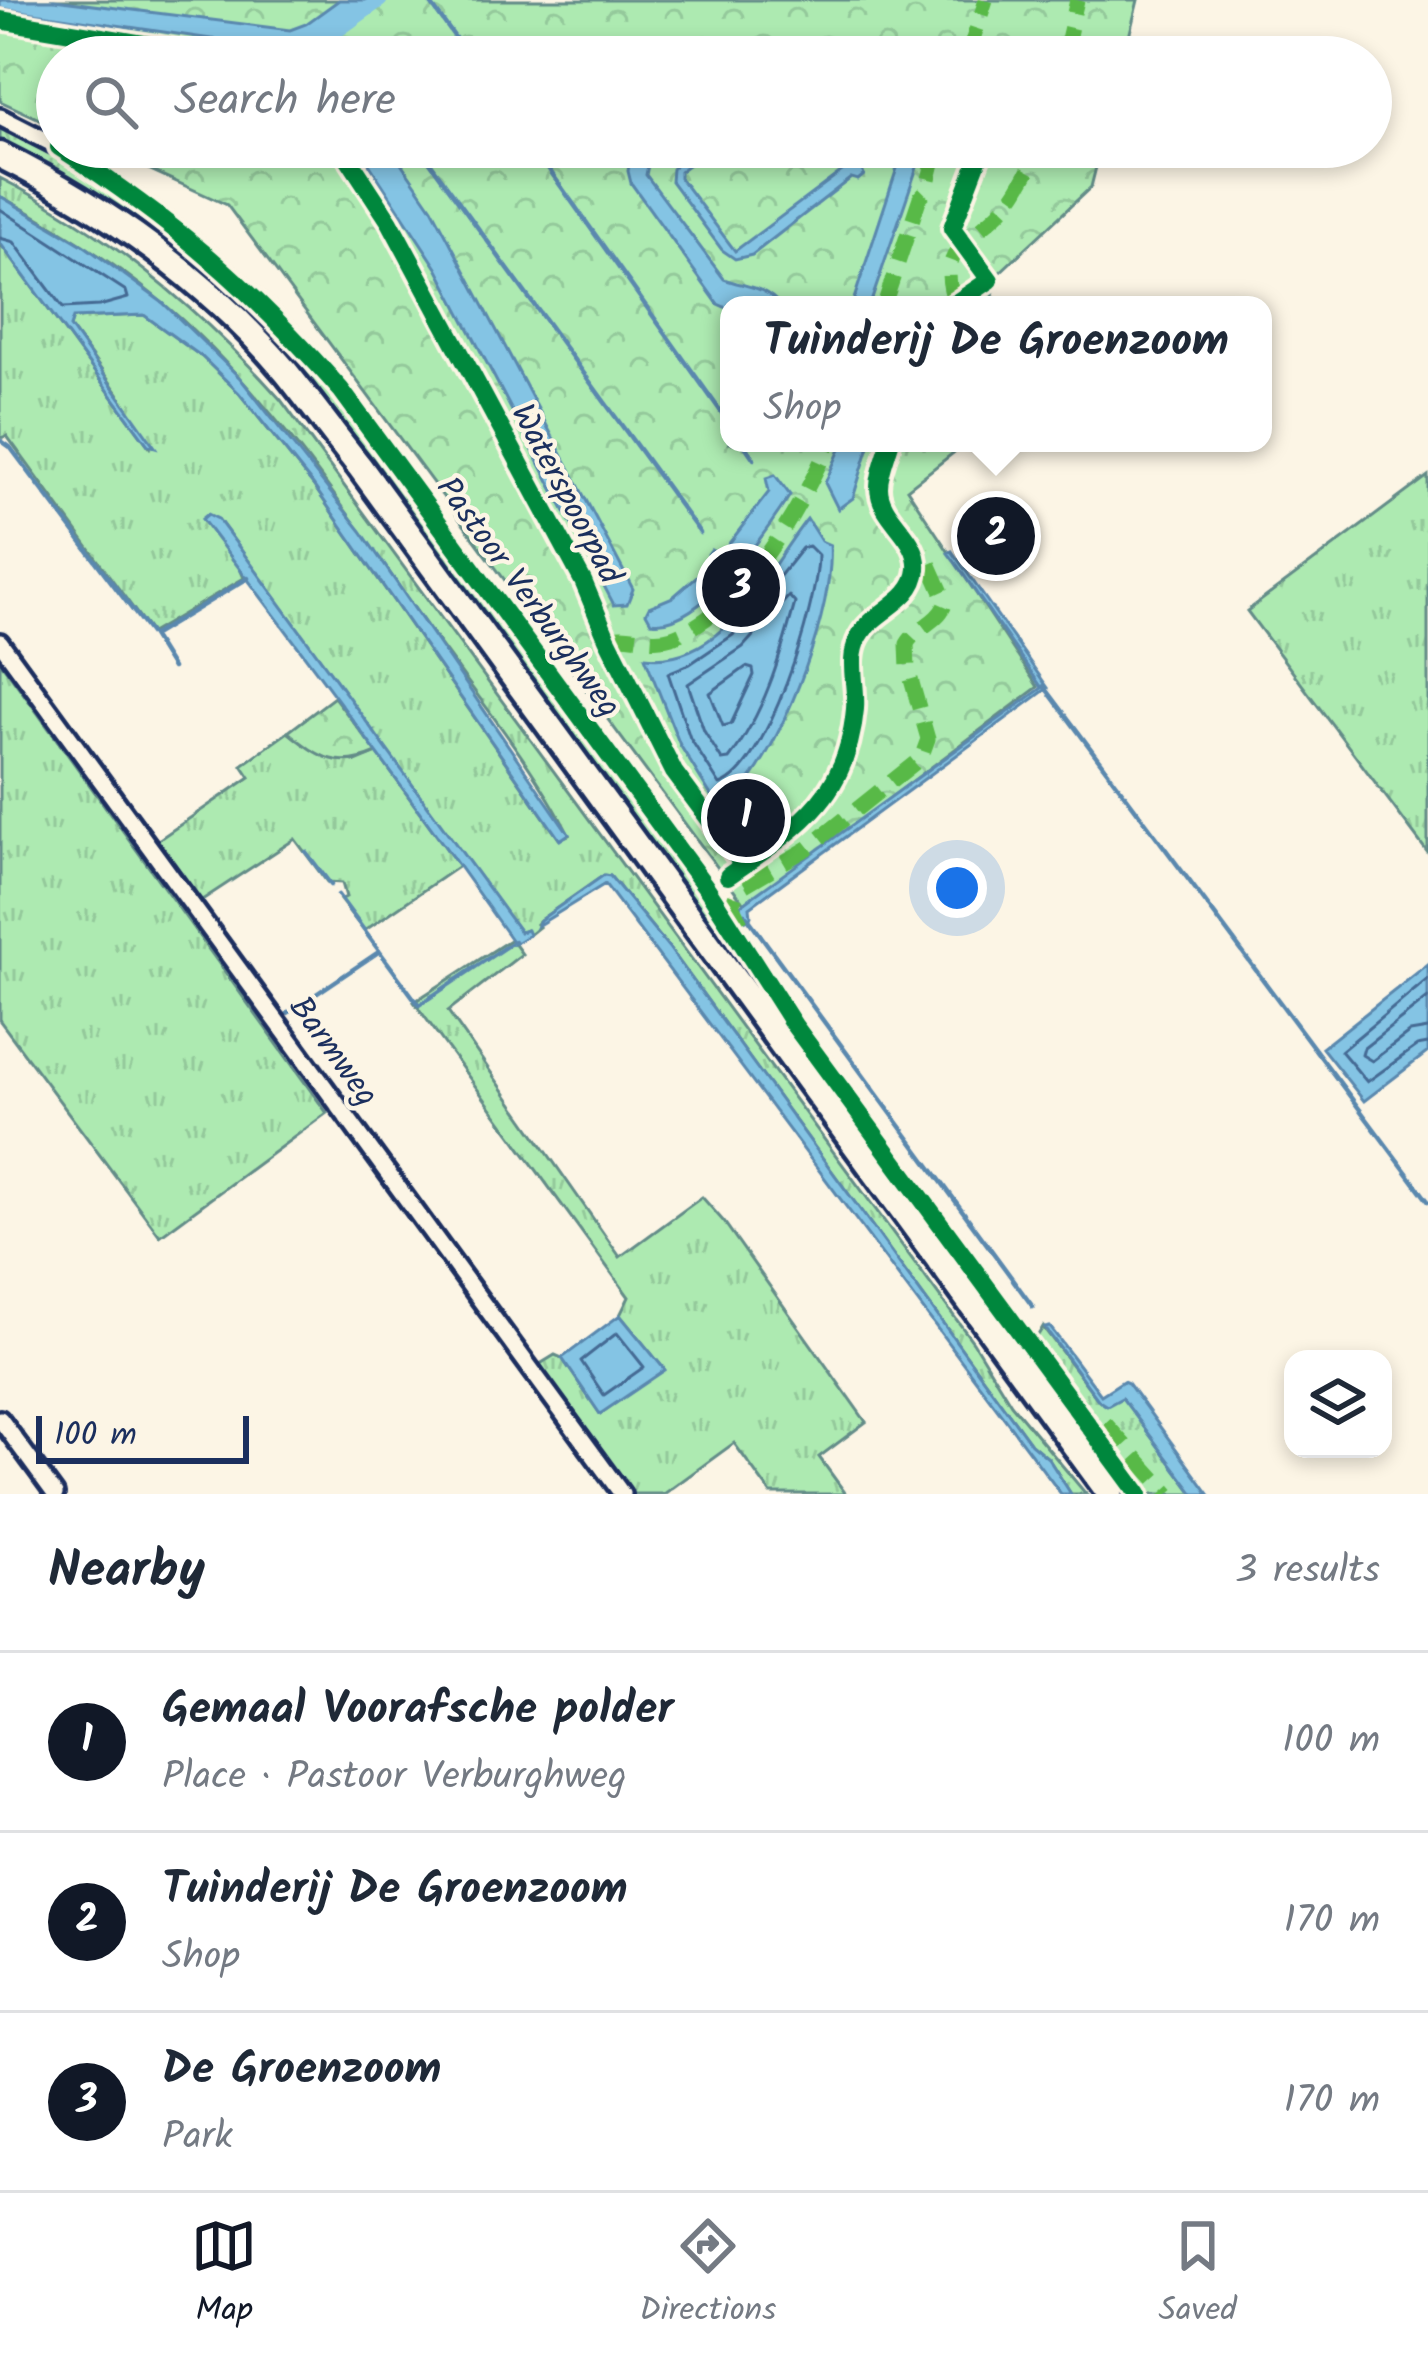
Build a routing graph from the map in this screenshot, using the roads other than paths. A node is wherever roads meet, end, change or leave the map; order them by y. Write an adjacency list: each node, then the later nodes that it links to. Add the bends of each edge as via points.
1 (0, 117): 2 (street, Pastoor Verburghweg)
2 (36, 136)
3 (0, 155): 11 (main road, via 164,258 284,370)
4 (91, 168): 12 (street, Pastoor Verburghweg, via 206,251 341,390)
5 (0, 173): 10 (main road, via 152,268 272,381)
6 (0, 642): 9 (street, Barmweg)
7 (0, 1419): 8 (street)
8 (56, 1494)
9 (622, 1494)
10 (1091, 1494)
11 (1110, 1494)
12 (1139, 1494)

